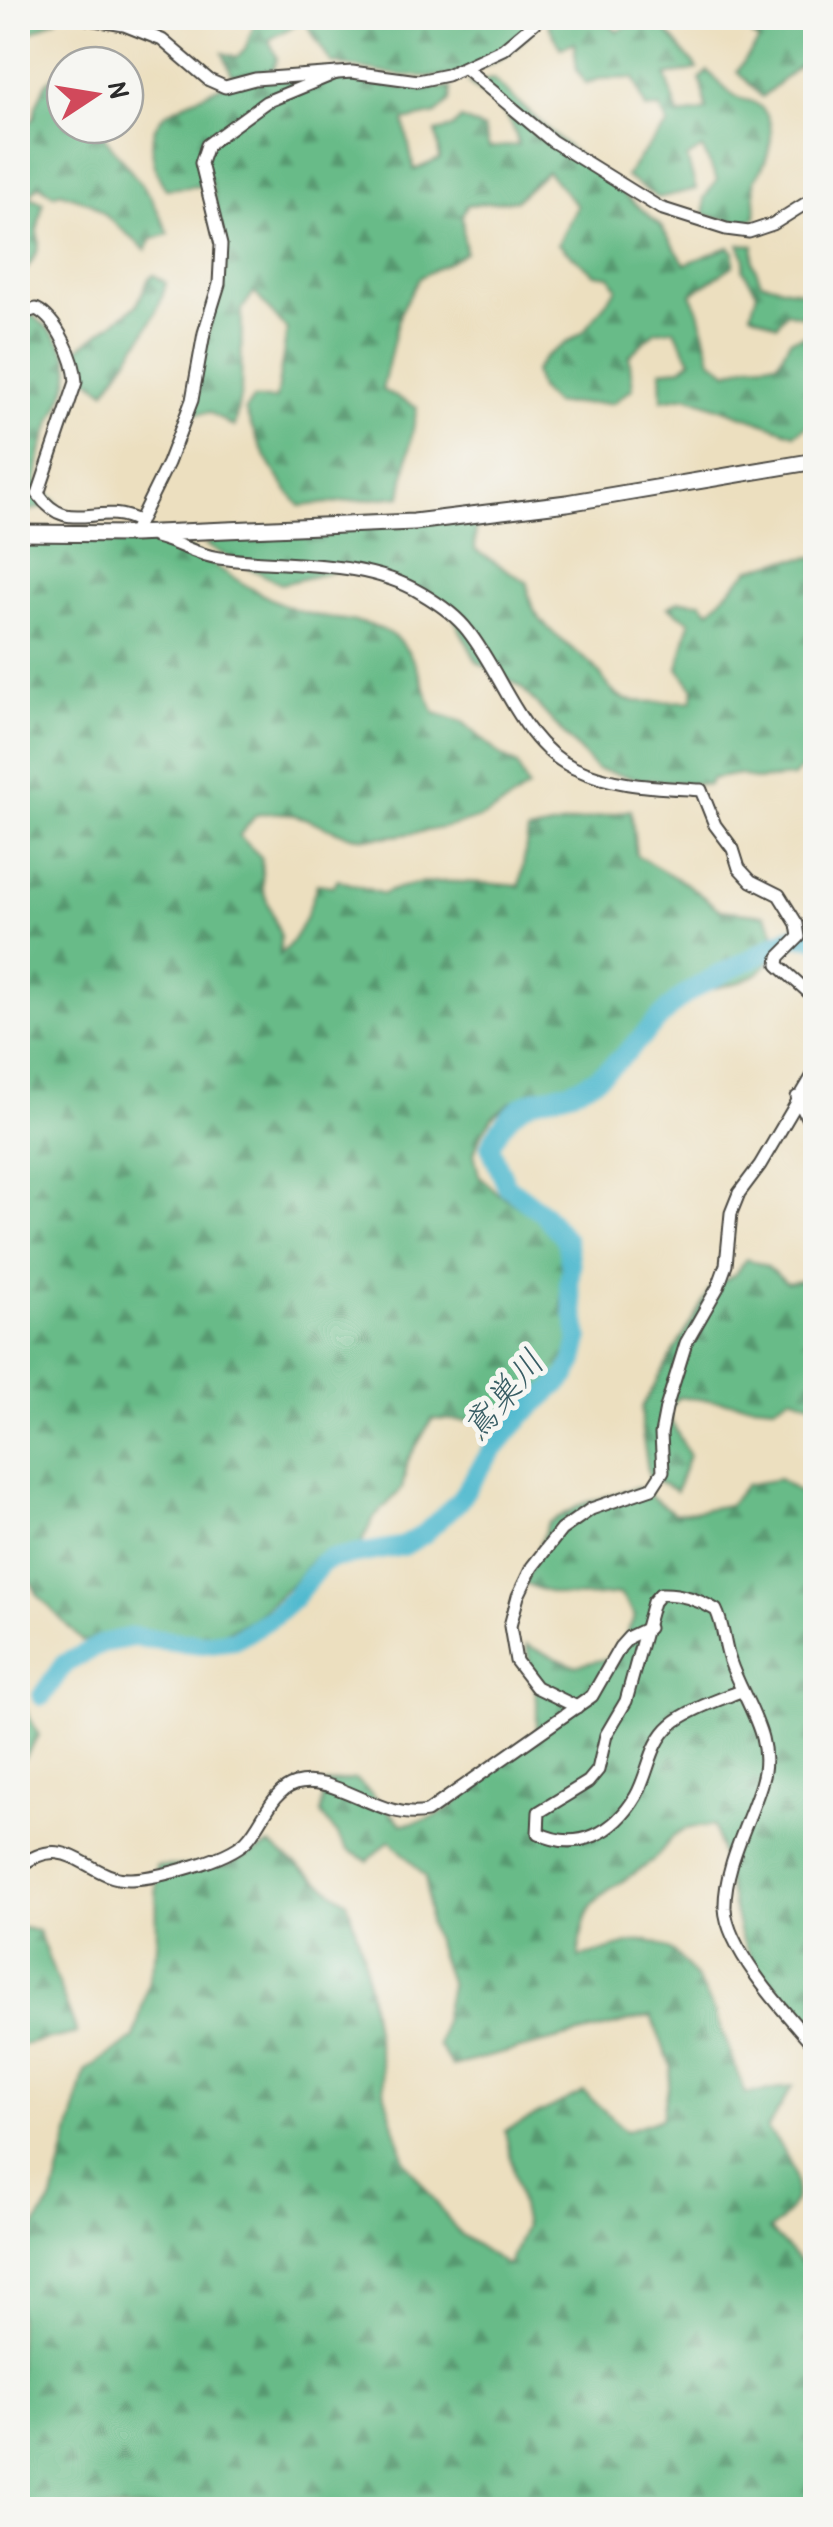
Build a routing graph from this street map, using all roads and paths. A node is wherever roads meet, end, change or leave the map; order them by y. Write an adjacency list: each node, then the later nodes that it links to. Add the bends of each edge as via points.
1 (83, 18): 6 (street, via 162,40 225,87)
2 (540, 18): 5 (street, via 502,49)
3 (771, 18): 4 (street)
4 (816, 24)
5 (464, 68): 6 (street, via 418,81); 7 (street, via 552,142 660,208 748,232)
6 (336, 74): 10 (street, via 266,102 207,145 201,163 220,245 219,284 192,400)
7 (816, 197)
8 (18, 315): 10 (street, via 36,309 48,314 75,369 38,494 49,510 78,518 126,515)
9 (816, 460): 10 (street, via 484,515)
10 (136, 528): 11 (street); 12 (street, via 215,558 366,574 418,591 453,615 552,754 600,778 701,790 738,868 779,895 797,924 798,938 778,964)
11 (18, 533)
12 (816, 1000)
13 (816, 1070): 14 (street)
14 (797, 1098): 15 (street); 18 (street, via 731,1213 726,1265 686,1343 666,1408 663,1471 652,1488 590,1509 561,1530 518,1596 510,1626 516,1661 536,1687)
15 (816, 1136)
16 (648, 1628): 17 (street, via 660,1594 716,1610); 17 (street, via 598,1770 538,1812 538,1833 579,1843 604,1832 637,1794 670,1726); 18 (street, via 629,1636 592,1696)
17 (742, 1691): 20 (street, via 759,1724 766,1763 725,1910 742,1958)
18 (577, 1707): 19 (street, via 414,1816 307,1781 282,1790 244,1844 218,1858 131,1879 58,1853)
19 (18, 1868)
20 (816, 2048)

